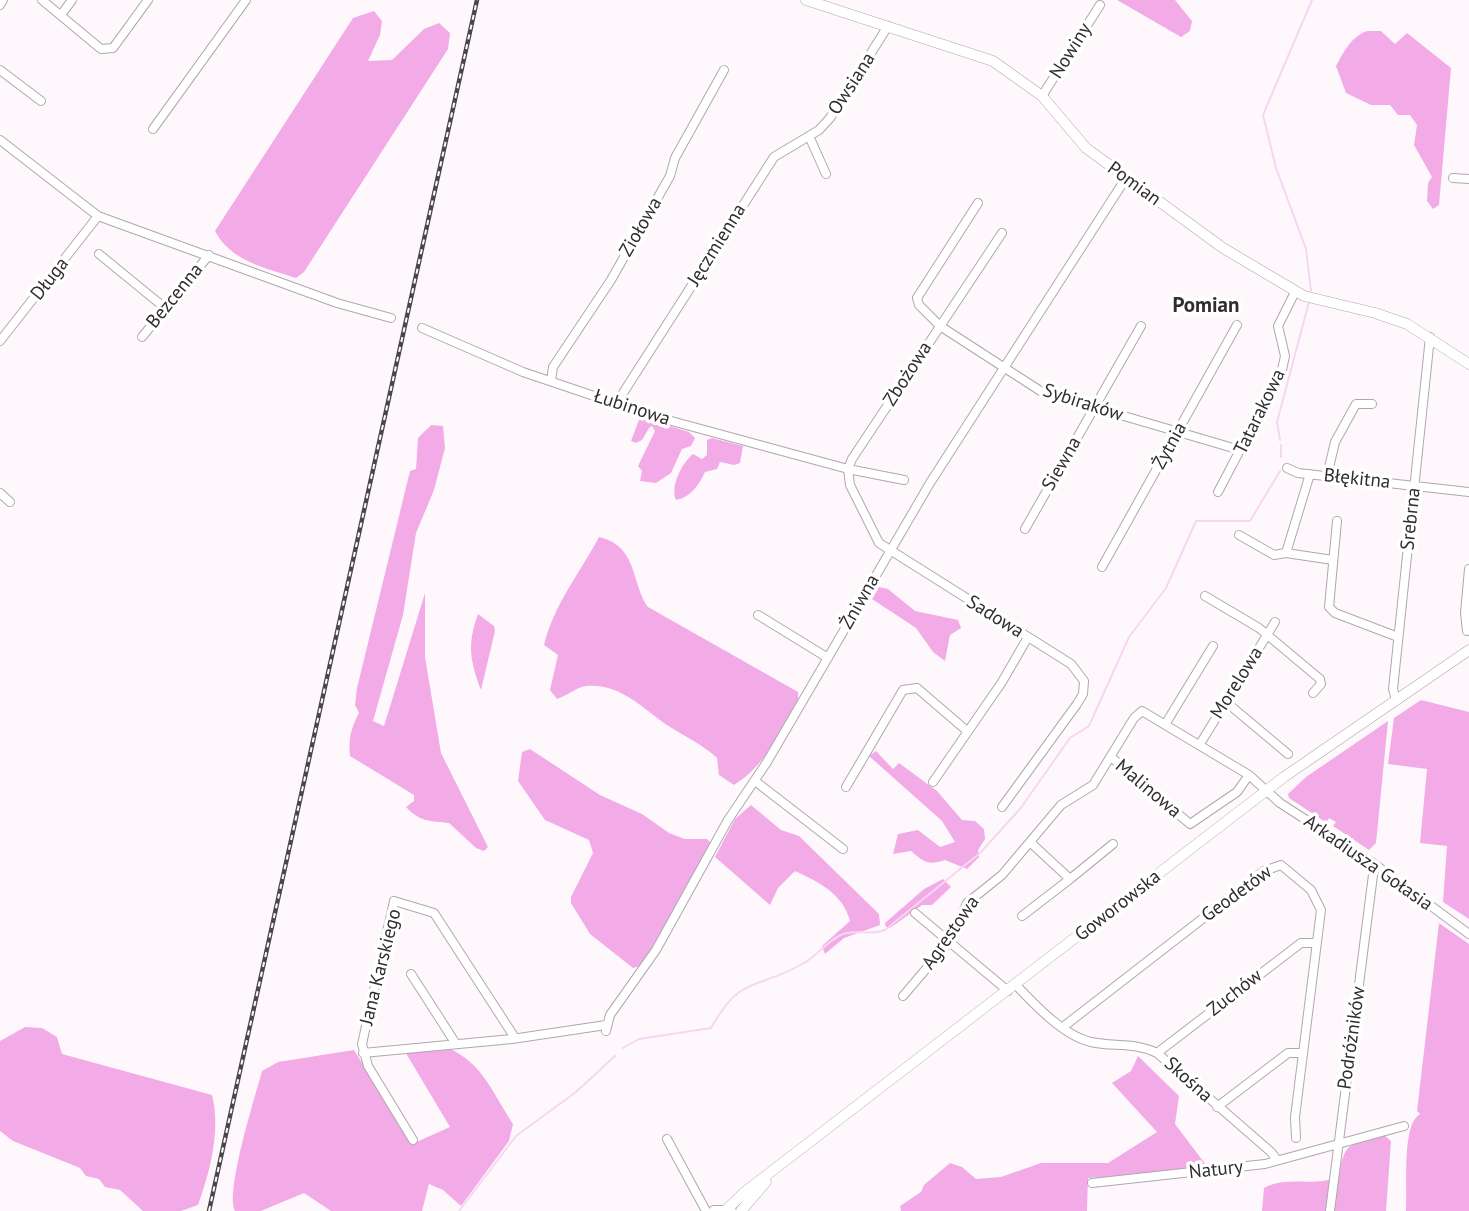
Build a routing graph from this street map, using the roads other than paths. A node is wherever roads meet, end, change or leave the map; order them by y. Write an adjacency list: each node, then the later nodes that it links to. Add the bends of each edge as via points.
1 (4, 0): 7 (street)
2 (41, 0): 9 (street)
3 (72, 0): 9 (street)
4 (148, 0): 9 (street, via 113,47 101,49)
5 (246, 0): 15 (street)
6 (806, 0): 10 (street, Pomian)
7 (0, 5)
8 (1100, 5): 13 (street, Nowiny)
9 (61, 15)
10 (888, 26): 13 (street, Pomian, via 993,61); 16 (street, Owsiana, via 843,101)
11 (0, 70): 14 (street)
12 (724, 70): 39 (street, Ziołowa, via 675,158 670,176 611,280 554,367)
13 (1042, 96): 19 (street, Pomian, via 1079,141)
14 (41, 101)
15 (153, 129)
16 (809, 136): 18 (street); 40 (street, Jęczmienna, via 774,157)
17 (0, 140): 23 (street)
18 (825, 174)
19 (1126, 178): 27 (street, Pomian, via 1223,248); 38 (street, Żniwna)
20 (1453, 178): 21 (street)
21 (1469, 179)
22 (978, 203): 31 (street, Sybiraków, via 917,298 919,306)
23 (98, 216): 26 (street); 36 (street, Długa)
24 (1002, 233): 31 (street, Zbożowa)
25 (99, 254): 28 (street)
26 (208, 255): 28 (street, Bezcenna); 29 (street)
27 (1296, 292): 35 (street, Pomian, via 1388,317); 44 (street, Tatarakowa, via 1278,326 1285,356 1282,370)
28 (165, 308): 34 (street, Bezcenna)
29 (391, 318)
30 (1237, 325): 43 (street, Żytnia)
31 (940, 326): 38 (street, Sybiraków); 46 (street, Zbożowa)
32 (1141, 326): 42 (street, Siewna)
33 (422, 328): 39 (street, Łubinowa)
34 (142, 337)
35 (1430, 337): 37 (street, Pomian); 50 (street, Srebrna)
36 (0, 341)
37 (1469, 364)
38 (1004, 367): 42 (street, Sybiraków, via 1042,392); 58 (street, Żniwna)
39 (551, 381): 40 (street, Łubinowa)
40 (616, 404): 46 (street, Łubinowa)
41 (1372, 404): 48 (street, via 1356,404 1335,442)
42 (1095, 408): 43 (street, Sybiraków); 56 (street, Siewna)
43 (1178, 433): 44 (street, Sybiraków); 61 (street, Żytnia)
44 (1240, 450): 51 (street, Tatarakowa)
45 (1287, 468): 47 (street, Błękitna)
46 (848, 469): 49 (street); 58 (street, via 850,485 877,540)
47 (1310, 474): 48 (street, Błękitna); 59 (street)
48 (1326, 476): 50 (street, Błękitna)
49 (904, 480)
50 (1414, 486): 52 (street, Błękitna); 69 (street, Srebrna)
51 (1219, 492)
52 (1469, 492)
53 (0, 493): 54 (street)
54 (10, 502)
55 (1337, 521): 60 (street)
56 (1025, 529)
57 (1239, 534): 59 (street, via 1269,553)
58 (890, 551): 68 (street, Sadowa); 72 (street, Żniwna)
59 (1286, 554): 60 (street)
60 (1333, 560): 69 (street, via 1329,607)
61 (1102, 567)
62 (1469, 569): 66 (street)
63 (1205, 596): 67 (street)
64 (758, 615): 72 (street)
65 (1275, 622): 67 (street, Morelowa)
66 (1467, 631)
67 (1267, 635): 73 (street, via 1320,679); 75 (street, Morelowa)
68 (1028, 637): 77 (street); 86 (street, Sadowa, via 1079,672 1083,694)
69 (1398, 637): 74 (street, Srebrna)
70 (1213, 646): 76 (street)
71 (1469, 650): 74 (street, Goworowska)
72 (828, 658): 82 (street, Żniwna)
73 (1313, 693)
74 (1396, 700): 85 (street, Goworowska)
75 (1226, 702): 78 (street, Morelowa); 79 (street)
76 (1166, 723): 78 (street); 80 (street, Agrestowa, via 1146,711 1134,718)
77 (967, 731): 83 (street); 84 (street, via 917,688 904,690)
78 (1200, 744): 81 (street)
79 (1288, 754)
80 (1111, 757): 81 (street, Malinowa, via 1192,824 1237,792); 87 (street, Agrestowa, via 1092,787 1061,805)
81 (1249, 775): 85 (street)
82 (755, 781): 89 (street); 101 (street, Żniwna, via 606,1028)
83 (933, 782)
84 (846, 787)
85 (1268, 790): 90 (street, Arkadiusza Gołasia, via 1280,803); 98 (street, Goworowska)
86 (1002, 807)
87 (1031, 843): 91 (street); 95 (street, Agrestowa, via 1002,875 967,903)
88 (1113, 844): 91 (street)
89 (843, 849)
90 (1377, 866): 94 (street, Arkadiusza Gołasia); 111 (street, Podróżników)
91 (1070, 879): 93 (street)
92 (915, 913): 95 (street, Skośna)
93 (1022, 916)
94 (1469, 934)
95 (949, 942): 98 (street, Skośna); 99 (street, Agrestowa)
96 (1317, 943): 100 (street, Geodetów, via 1321,910 1316,897 1276,864); 104 (street, Zuchów, via 1301,943); 105 (street, Geodetów)
97 (411, 974): 102 (street)
98 (1012, 988): 100 (street, Skośna); 113 (street, Goworowska)
99 (903, 996)
100 (1063, 1027): 104 (street, Skośna, via 1094,1043 1139,1046)
101 (514, 1038): 102 (street); 103 (street, Jana Karskiego, via 434,913 394,901)
102 (456, 1044): 103 (street)
103 (363, 1053): 110 (street)
104 (1157, 1053): 106 (street, Skośna)
105 (1303, 1053): 106 (street, via 1288,1053); 108 (street, Geodetów)
106 (1217, 1107): 112 (street, Skośna)
107 (1404, 1126): 111 (street, Natury)
108 (1296, 1138)
109 (667, 1139): 116 (street)
110 (412, 1140)
111 (1338, 1143): 112 (street, Natury); 119 (street, Podróżników)
112 (1276, 1160): 114 (street, Natury)
113 (774, 1172): 115 (street, Goworowska); 118 (street, Goworowska)
114 (1092, 1183)
115 (729, 1210): 117 (main road)
116 (706, 1211)
117 (714, 1211)
118 (741, 1211)
119 (1330, 1211)

